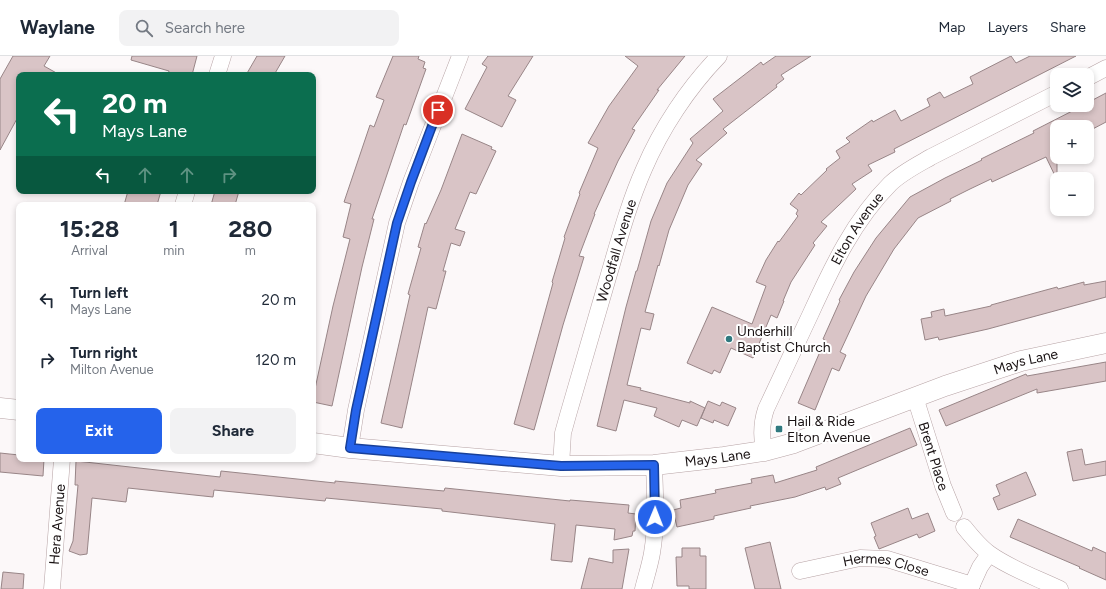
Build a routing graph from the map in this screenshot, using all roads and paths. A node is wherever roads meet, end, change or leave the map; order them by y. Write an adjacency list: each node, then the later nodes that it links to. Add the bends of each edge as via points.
1 (223, 56): 5 (street)
2 (460, 56): 13 (street, via 397,223)
3 (718, 56): 17 (street, Woodfall Avenue, via 688,92 644,169 628,212 568,415 563,433)
4 (1106, 68): 6 (street)
5 (218, 72)
6 (1094, 74)
7 (1050, 97): 14 (street, Elton Avenue, via 911,169 891,183 870,208 830,272 766,409 761,429)
8 (1106, 343): 9 (street, Mays Lane, via 1021,361)
9 (915, 398): 14 (street, Mays Lane, via 801,441); 18 (street, Brent Place)
10 (0, 408): 11 (street)
11 (16, 410)
12 (316, 443): 13 (street, Mays Lane)
13 (350, 448): 17 (street, Mays Lane)
14 (764, 451): 16 (street, Mays Lane)
15 (62, 462): 23 (street, Hera Avenue)
16 (654, 465): 17 (street, Mays Lane); 24 (street, via 656,504 652,553)
17 (561, 466)
18 (954, 513)
19 (964, 527): 20 (street)
20 (989, 554): 22 (street); 25 (street)
21 (800, 571): 22 (street, Hermes Close, via 860,558 886,559)
22 (971, 587)
23 (52, 589)
24 (643, 589)
25 (1060, 589)

